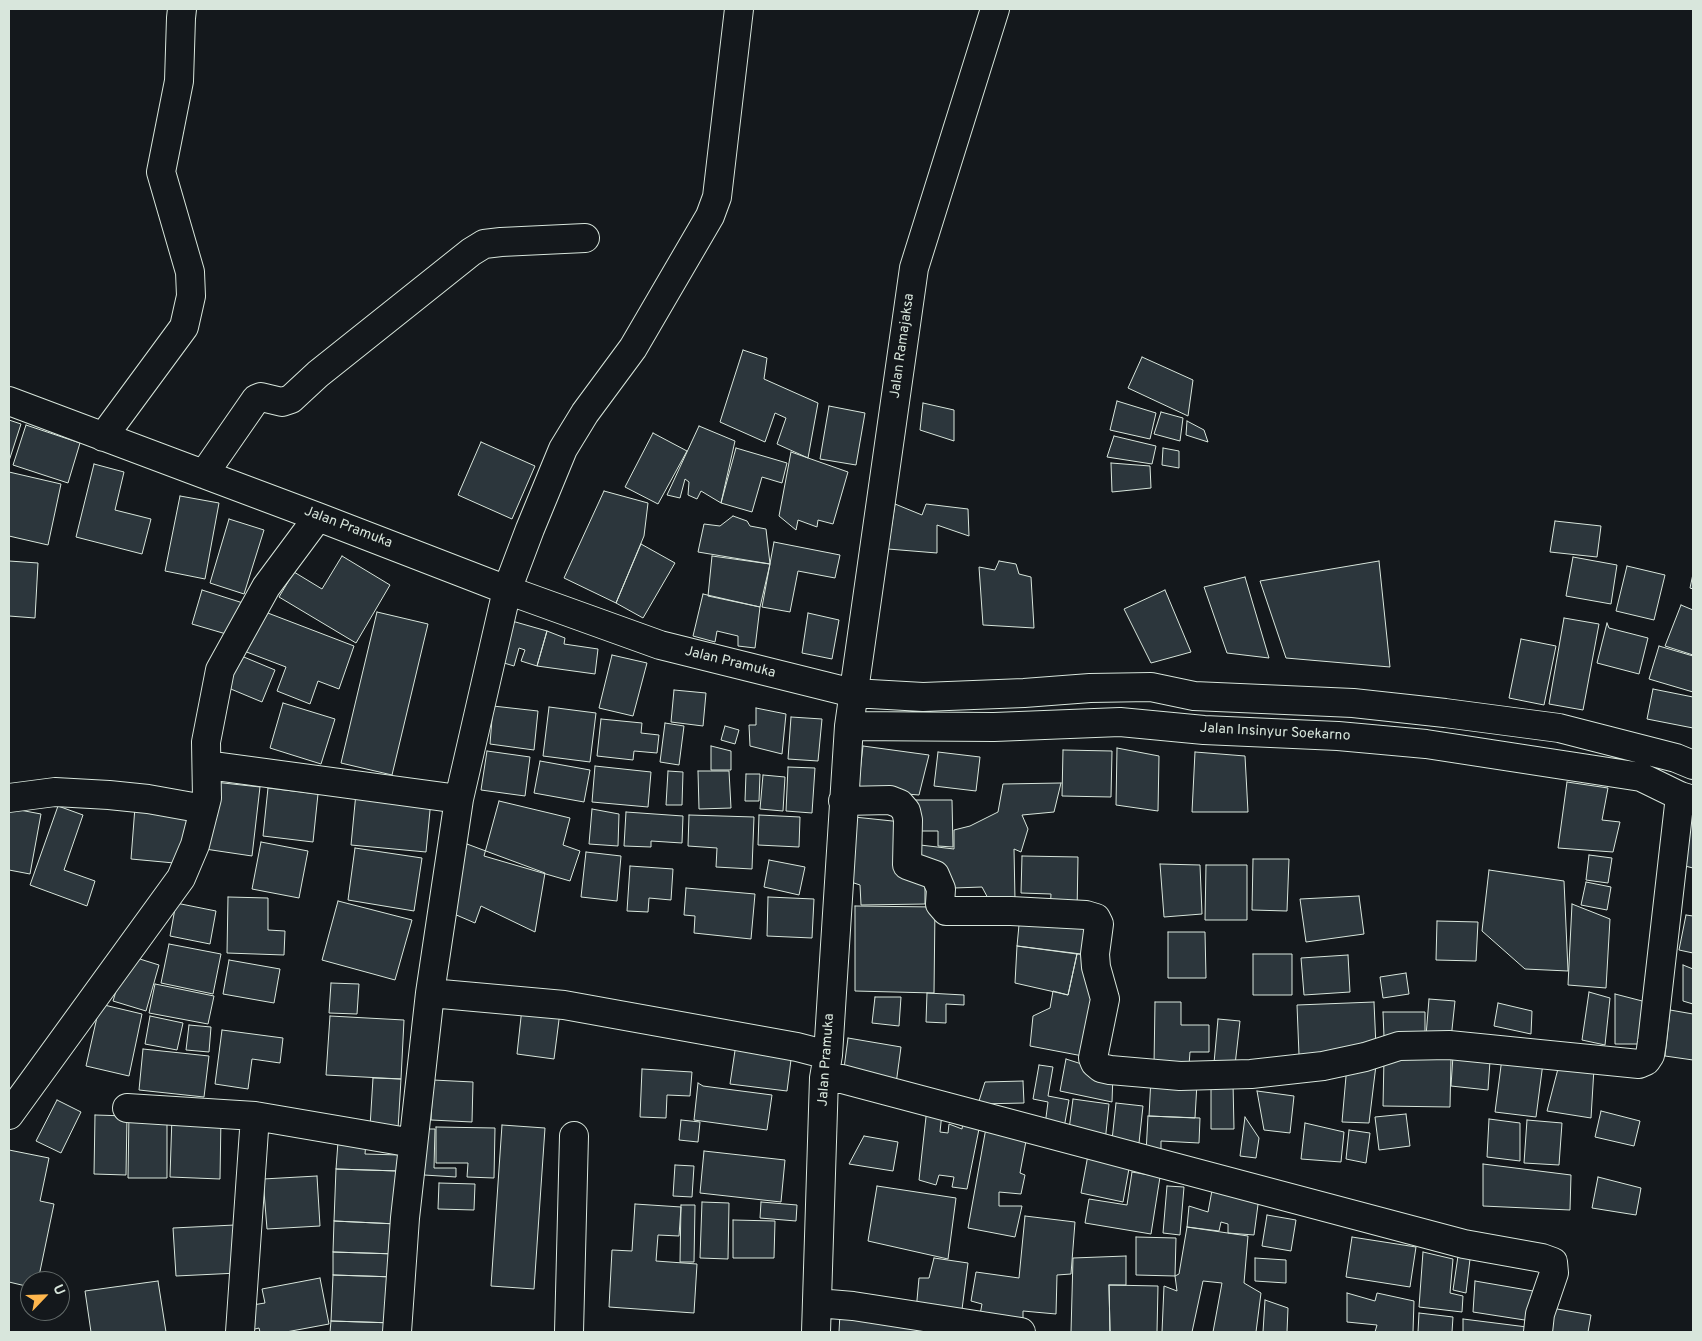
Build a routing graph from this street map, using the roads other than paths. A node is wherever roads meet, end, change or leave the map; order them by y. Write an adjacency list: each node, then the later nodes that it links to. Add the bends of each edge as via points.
1 (182, 9): 6 (street, via 179,81 161,172 190,272 190,296 184,327)
2 (739, 9): 9 (street, via 717,197 710,216 633,348 563,449)
3 (995, 9): 10 (street, Jalan Ramajaksa, via 914,268)
4 (586, 238): 7 (street, via 484,244 471,252 291,399 286,402 256,399)
5 (9, 401): 6 (street, Jalan Pramuka)
6 (103, 436): 7 (street, Jalan Pramuka)
7 (204, 474): 8 (street, Jalan Pramuka)
8 (318, 517): 9 (street, Jalan Pramuka); 16 (street, via 266,586 220,670 206,742)
9 (507, 590): 10 (street, Jalan Pramuka, via 660,645); 20 (street)
10 (853, 693): 11 (street, via 922,697 1151,687); 12 (street, Jalan Pramuka)
11 (1194, 696): 13 (street); 14 (street, via 1353,703)
12 (849, 726): 13 (street, Jalan Insinyur Soekarno, via 1120,722); 21 (street, Jalan Pramuka)
13 (1192, 728): 15 (street, Jalan Insinyur Soekarno, via 1426,744)
14 (1559, 728): 15 (street); 17 (street)
15 (1556, 764): 19 (street, Jalan Insinyur Soekarno, via 1641,777)
16 (207, 765): 20 (street); 22 (street)
17 (1693, 765)
18 (9, 798): 22 (street, via 55,792 109,795)
19 (1687, 798): 21 (street, via 1650,1054 1639,1064 1449,1045 1399,1046 1323,1066 1251,1074 1180,1076 1110,1070 1095,1063 1093,1058 1105,999 1096,967 1099,924 1096,918 1011,911 946,911 940,904 941,889 935,875 907,865 908,820 900,804 890,800)
20 (459, 799): 23 (street)
21 (843, 800): 24 (street, Jalan Pramuka)
22 (204, 810): 26 (street, via 195,845 181,878)
23 (430, 993): 24 (street, via 564,1005 797,1047); 29 (street)
24 (826, 1066): 30 (street, Jalan Pramuka); 36 (street, via 842,1079 1444,1239 1553,1262 1554,1274 1540,1314)
25 (127, 1108): 27 (street)
26 (9, 1115)
27 (255, 1116): 29 (street); 31 (street)
28 (574, 1136): 33 (street)
29 (413, 1143): 32 (street)
30 (817, 1303): 34 (street, Jalan Pramuka); 35 (street)
31 (240, 1332)
32 (397, 1332)
33 (569, 1332)
34 (816, 1332)
35 (1022, 1332)
36 (1538, 1332)

